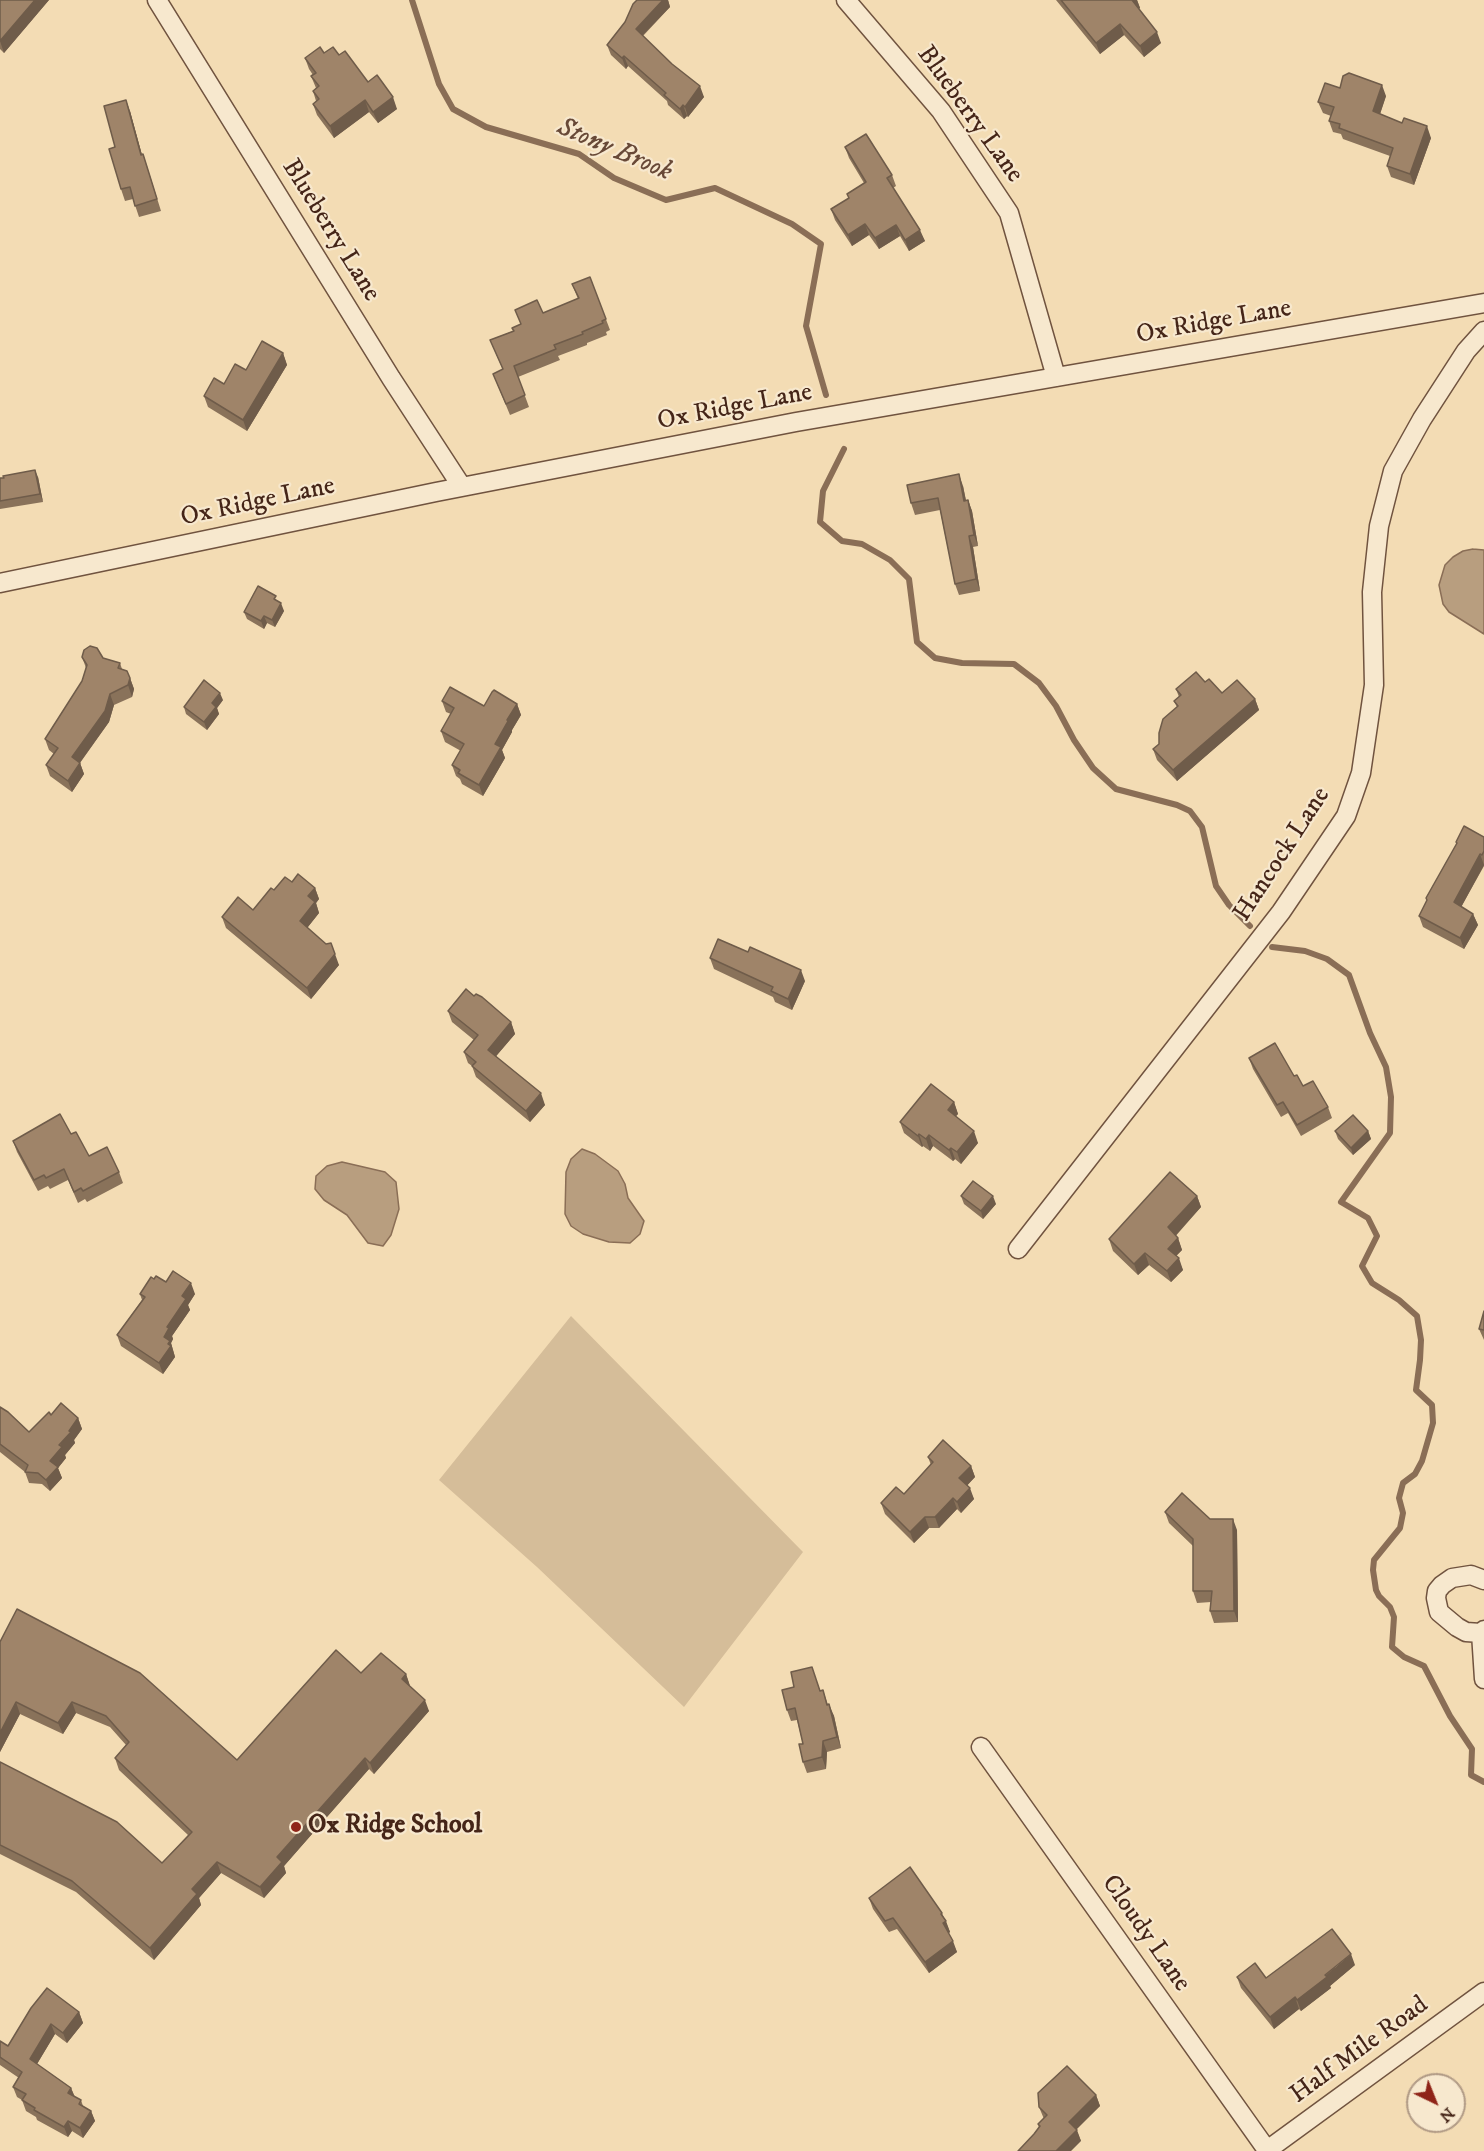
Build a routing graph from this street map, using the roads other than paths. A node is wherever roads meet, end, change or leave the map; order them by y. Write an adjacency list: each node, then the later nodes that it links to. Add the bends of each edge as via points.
1 (157, 0): 6 (street, Blueberry Lane)
2 (846, 0): 5 (street, Blueberry Lane, via 941,111 1009,213)
3 (1484, 303): 5 (street, Ox Ridge Lane)
4 (1484, 331): 8 (street, Hancock Lane, via 1466,351 1393,471 1379,526 1372,592 1374,685 1361,773 1346,816 1281,912)
5 (1056, 377): 6 (street, Ox Ridge Lane, via 796,422)
6 (462, 487): 7 (street, Ox Ridge Lane)
7 (0, 583)
8 (1018, 1249)
9 (1484, 1580): 10 (street, via 1471,1575 1452,1578 1437,1591 1436,1598 1439,1612 1450,1622 1466,1632)
10 (1482, 1632): 11 (street)
11 (1484, 1679)
12 (981, 1747): 14 (street, Cloudy Lane)
13 (1484, 1992): 14 (street, Half Mile Road)
14 (1267, 2151)

